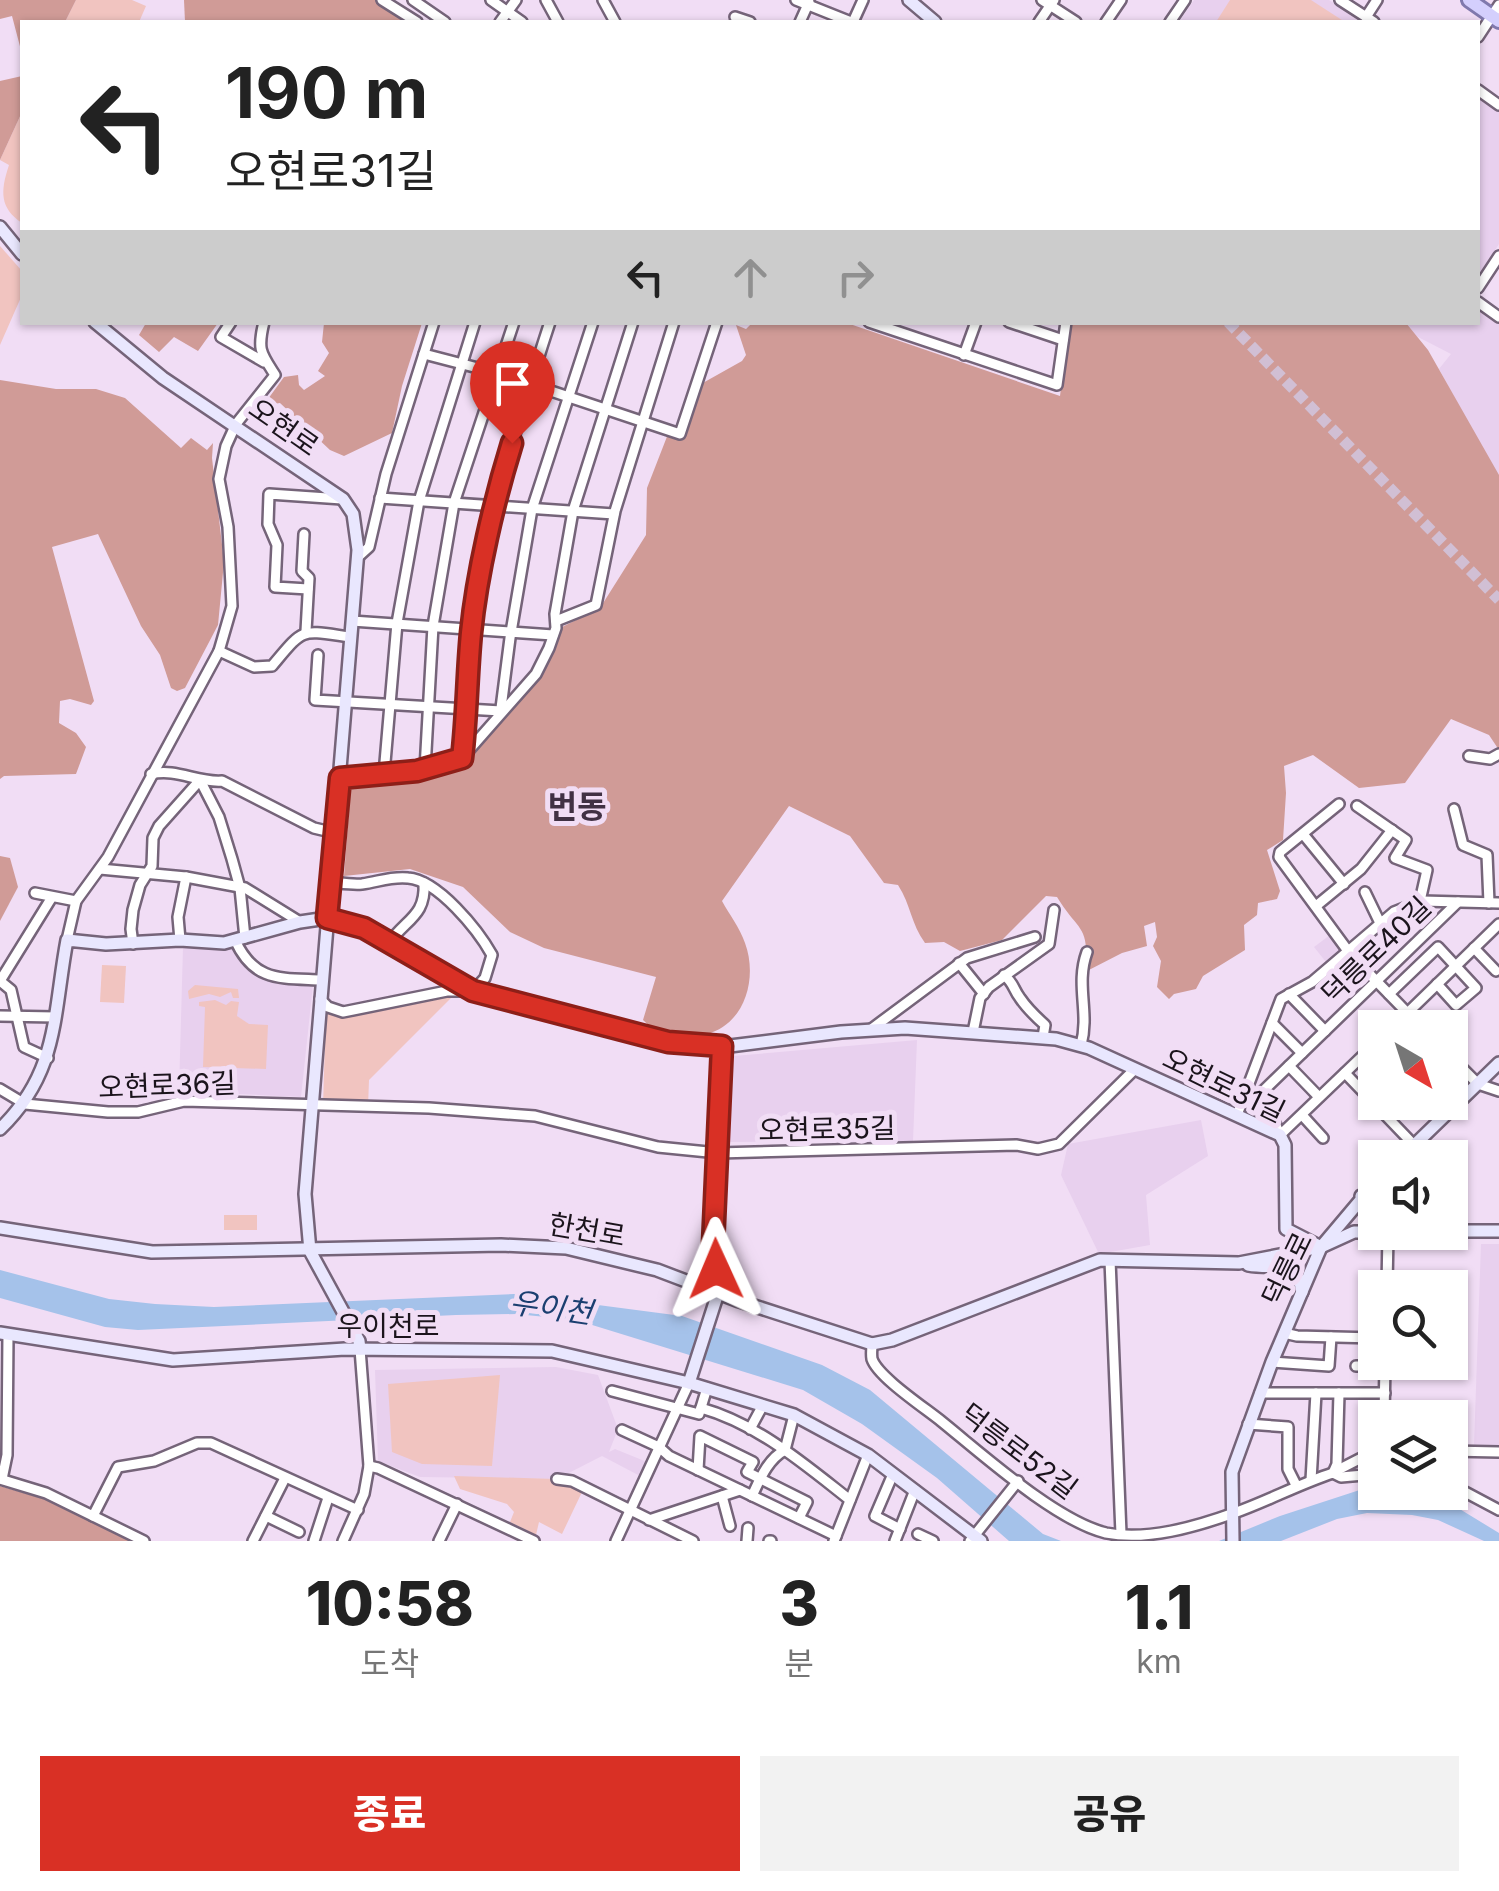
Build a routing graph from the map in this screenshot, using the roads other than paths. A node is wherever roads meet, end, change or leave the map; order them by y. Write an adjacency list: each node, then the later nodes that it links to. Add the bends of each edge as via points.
1 (382, 0): 15 (street)
2 (491, 0): 12 (street)
3 (516, 0): 12 (street)
4 (796, 0): 10 (street)
5 (909, 0): 21 (street)
6 (1340, 0): 23 (street)
7 (1377, 0): 23 (street)
8 (1469, 0): 13 (main road)
9 (418, 2): 16 (street)
10 (808, 2): 20 (street)
11 (1049, 2): 22 (street)
12 (508, 12): 17 (street); 18 (street)
13 (1496, 14): 24 (street)
14 (735, 17): 19 (street)
15 (414, 20)
16 (441, 20)
17 (502, 20)
18 (519, 20)
19 (744, 20)
20 (848, 20)
21 (933, 20)
22 (1073, 20)
23 (1370, 20)
24 (1480, 34)
25 (0, 227): 26 (street)
26 (20, 252)
27 (1499, 256): 28 (street)
28 (1480, 285)
29 (99, 325): 56 (street, 오현로)
30 (229, 325): 49 (street, via 221,337)
31 (263, 325): 49 (street)
32 (433, 325): 47 (street)
33 (475, 325): 50 (street)
34 (513, 325): 51 (street)
35 (549, 325): 52 (street)
36 (592, 325): 53 (street)
37 (632, 325): 54 (street)
38 (673, 325): 55 (street)
39 (716, 325): 55 (street, via 680,434)
40 (878, 325): 45 (street)
41 (904, 325): 45 (street)
42 (975, 325): 48 (street)
43 (1025, 325): 46 (street)
44 (1066, 325): 46 (street)
45 (901, 334): 48 (street)
46 (1063, 340): 48 (street, via 1057,385)
47 (424, 354): 50 (street); 57 (street)
48 (964, 356)
49 (264, 362): 56 (street, via 276,375)
50 (463, 362): 51 (street); 59 (street)
51 (497, 373): 52 (street); 60 (street)
52 (530, 384): 53 (street); 61 (street)
53 (570, 398): 54 (street); 62 (street)
54 (605, 409): 55 (street); 63 (street)
55 (644, 422): 64 (street)
56 (236, 424): 58 (street, 오현로); 79 (street, via 219,479 232,606)
57 (380, 498): 59 (street); 66 (street, via 369,547)
58 (343, 499): 66 (street, via 353,514); 67 (street, via 268,494)
59 (419, 501): 60 (street); 72 (street)
60 (454, 504): 61 (street); 73 (street)
61 (495, 506): 62 (street); 74 (street)
62 (532, 509): 63 (street); 76 (street)
63 (573, 511): 64 (street); 71 (street)
64 (614, 514): 71 (street, via 596,605)
65 (304, 534): 68 (street)
66 (358, 557): 70 (street)
67 (276, 570): 68 (street); 69 (street, via 275,587)
68 (302, 572): 69 (street)
69 (308, 589): 75 (street)
70 (352, 620): 72 (street); 78 (street)
71 (556, 621): 77 (street)
72 (396, 623): 73 (street); 82 (street)
73 (433, 626): 74 (street); 83 (street)
74 (472, 628): 76 (street); 84 (street)
75 (306, 631): 78 (street); 79 (street, via 272,666 254,667)
76 (511, 631): 77 (street); 85 (street)
77 (554, 634): 85 (street, via 536,674)
78 (350, 638): 81 (street)
79 (220, 651): 90 (street)
80 (318, 655): 81 (street, via 315,700)
81 (344, 703): 82 (street); 92 (street)
82 (390, 706): 83 (street); 91 (street)
83 (428, 708): 84 (street); 89 (street)
84 (467, 710): 85 (street); 88 (street)
85 (501, 711): 88 (street)
86 (1499, 754): 87 (street)
87 (1469, 756)
88 (462, 758): 89 (street)
89 (425, 769): 91 (street)
90 (151, 774): 93 (street); 100 (street)
91 (384, 774): 92 (street)
92 (340, 778): 98 (street)
93 (200, 780): 98 (street, via 222,781); 101 (street, via 158,826); 106 (street)
94 (1339, 804): 99 (street)
95 (1358, 806): 97 (street)
96 (1454, 809): 113 (street, via 1464,845 1487,856)
97 (1392, 830): 105 (street); 110 (street, 덕릉로40길, via 1406,840 1395,858 1427,870)
98 (335, 833): 103 (street)
99 (1302, 834): 105 (street); 114 (street, via 1279,857)
100 (100, 869): 101 (street); 111 (street)
101 (148, 874): 102 (street); 125 (street, via 133,910)
102 (186, 877): 106 (street); 123 (street)
103 (330, 882): 104 (street, via 359,885 393,877); 116 (street)
104 (424, 884): 124 (street, via 418,913); 137 (street, via 481,935 492,954)
105 (1344, 884): 114 (street)
106 (240, 888): 117 (street); 121 (street)
107 (1365, 892): 118 (street, 덕릉로40길)
108 (35, 894): 109 (street)
109 (52, 897): 111 (street); 134 (street)
110 (1420, 901): 112 (street, 덕릉로40길); 118 (street, 덕릉로40길)
111 (76, 902): 122 (street)
112 (1458, 902): 113 (street, 덕릉로40길); 135 (street, 덕릉로40길)
113 (1494, 903)
114 (1316, 906): 127 (street)
115 (1054, 910): 132 (street, via 1049,944)
116 (327, 918): 117 (street); 124 (street, 오현로31길); 133 (street)
117 (300, 922): 121 (street)
118 (1380, 923): 127 (street, 덕릉로40길)
119 (1498, 928): 126 (street)
120 (1035, 937): 129 (street)
121 (240, 939): 123 (street); 133 (street, via 243,958 267,976)
122 (67, 940): 125 (street); 146 (street)
123 (180, 940): 125 (street)
124 (388, 942): 137 (street, 오현로31길)
125 (133, 944)
126 (1474, 948): 130 (street); 131 (street)
127 (1349, 950): 135 (street); 139 (street, 덕릉로40길)
128 (1088, 952): 152 (street, via 1080,972)
129 (959, 963): 138 (street); 148 (street)
130 (1456, 966): 136 (street); 136 (street, via 1476,988 1456,1006); 140 (street, via 1438,947)
131 (1496, 971)
132 (1004, 975): 138 (street); 151 (street, via 1045,1025)
133 (322, 980): 141 (street)
134 (0, 981): 145 (street, via 11,990)
135 (1376, 981): 140 (street); 149 (street, 덕릉로40길)
136 (1437, 984): 143 (street)
137 (473, 991): 141 (street, via 343,1012); 153 (street, 오현로31길, via 668,1042)
138 (984, 994): 150 (street)
139 (1289, 994): 147 (street, 덕릉로40길); 149 (street, 덕릉로40길)
140 (1388, 994): 142 (street)
141 (320, 999): 169 (street)
142 (1404, 1010)
143 (1410, 1010)
144 (0, 1016): 145 (street)
145 (17, 1017): 146 (street); 155 (street, via 24,1047)
146 (54, 1017): 155 (street)
147 (1272, 1024): 154 (street); 171 (street, 덕릉로40길)
148 (870, 1030): 150 (street, 오현로31길); 153 (street, 오현로31길)
149 (1325, 1031): 154 (street, 덕릉로40길)
150 (973, 1032): 151 (street, 오현로31길)
151 (1044, 1037): 152 (street, 오현로31길)
152 (1081, 1044): 159 (street, 오현로31길)
153 (722, 1046): 179 (street)
154 (1302, 1053): 158 (street, 덕릉로40길)
155 (48, 1058): 168 (street)
156 (1358, 1060): 160 (street)
157 (1499, 1064): 162 (street)
158 (1289, 1066): 167 (street); 175 (street, 덕릉로40길, via 1262,1092)
159 (1135, 1068): 171 (street, 오현로31길); 179 (street, 오현로35길, via 1049,1148)
160 (1345, 1073): 163 (street); 167 (street)
161 (1468, 1074): 162 (street)
162 (1478, 1084): 165 (street); 166 (street)
163 (1358, 1087)
164 (0, 1089): 168 (street)
165 (1468, 1091)
166 (1499, 1091)
167 (1319, 1098): 170 (street)
168 (25, 1104): 169 (street, 오현로36길, via 108,1112 182,1101); 174 (street)
169 (312, 1106): 179 (street, 오현로35길, via 535,1116 658,1147); 186 (street, via 304,1194)
170 (1302, 1114): 175 (street); 176 (street)
171 (1237, 1115): 175 (street, 오현로31길)
172 (1390, 1120): 177 (street)
173 (1435, 1120): 178 (street)
174 (0, 1129)
175 (1280, 1135): 185 (street, 오현로31길, via 1286,1229)
176 (1323, 1138)
177 (1409, 1140)
178 (1418, 1140)
179 (718, 1153): 190 (street)
180 (1358, 1200): 185 (street, 덕릉로)
181 (0, 1228): 186 (street, 한천로, via 152,1252)
182 (1499, 1230): 183 (street)
183 (1468, 1231)
184 (1358, 1232): 185 (street)
185 (1321, 1247): 188 (street); 189 (street, 덕릉로)
186 (310, 1251): 190 (street, 한천로, via 558,1246 618,1258); 196 (street)
187 (1110, 1260): 188 (street); 195 (street); 253 (street)
188 (1239, 1262): 189 (street, via 1292,1269)
189 (1302, 1292): 191 (street, 덕릉로)
190 (718, 1293): 195 (street, 한천로); 198 (street)
191 (1284, 1332): 193 (street, 덕릉로); 197 (street, 덕릉로)
192 (4, 1334): 196 (street, 우이천로, via 173,1360); 227 (street, 우이천로, via 7,1454)
193 (1331, 1337): 194 (street, 덕릉로); 197 (street, via 1329,1366)
194 (1358, 1338)
195 (872, 1344): 230 (street, 덕릉로52길, via 872,1360 886,1376)
196 (360, 1349): 198 (street, 우이천로, via 552,1351); 220 (street)
197 (1272, 1362): 202 (street, 덕릉로)
198 (691, 1376): 200 (street, 우이천로); 208 (street)
199 (1384, 1380): 205 (street)
200 (706, 1388): 207 (street, 우이천로); 209 (street)
201 (612, 1391): 208 (street)
202 (1260, 1393): 203 (street); 211 (street, 덕릉로)
203 (1316, 1393): 204 (street); 229 (street)
204 (1339, 1393): 205 (street); 222 (street)
205 (1384, 1393): 206 (street)
206 (1384, 1400)
207 (763, 1406): 210 (street, 우이천로); 212 (street)
208 (678, 1408): 209 (street); 214 (street)
209 (700, 1411): 212 (street)
210 (794, 1415): 215 (street); 218 (street, 우이천로)
211 (1248, 1424): 231 (street, via 1288,1426 1288,1469); 246 (street, 덕릉로, via 1232,1472)
212 (750, 1429): 215 (street)
213 (622, 1430): 214 (street)
214 (659, 1447): 221 (street); 242 (street)
215 (785, 1450): 226 (street); 238 (street)
216 (1468, 1451): 217 (street)
217 (1499, 1452)
218 (868, 1455): 223 (street, 우이천로); 238 (street)
219 (1358, 1459): 222 (street)
220 (369, 1466): 239 (street); 240 (street)
221 (698, 1470): 226 (street, via 700,1436 753,1462 747,1472); 232 (street)
222 (1334, 1472): 224 (street); 229 (street, 덕릉로52길)
223 (893, 1474): 233 (street, 우이천로); 250 (street, via 874,1516)
224 (1358, 1476)
225 (285, 1478): 237 (street); 243 (street, via 197,1442 154,1461 118,1466); 244 (street)
226 (760, 1478): 236 (street); 245 (street, via 807,1502)
227 (1, 1479): 243 (street)
228 (556, 1479): 242 (street, via 572,1480)
229 (1312, 1480): 231 (street, 덕릉로52길)
230 (1018, 1481): 253 (street, 덕릉로52길, via 1049,1506); 256 (street)
231 (1296, 1485): 246 (street, 덕릉로52길)
232 (740, 1490): 235 (street); 236 (street)
233 (915, 1490): 250 (street); 256 (street, 우이천로)
234 (1468, 1494): 241 (street)
235 (722, 1496): 247 (street); 248 (street)
236 (752, 1496): 245 (street)
237 (328, 1498): 240 (street); 260 (street)
238 (850, 1500): 255 (street)
239 (457, 1504): 257 (street); 262 (street)
240 (358, 1510): 261 (street)
241 (1499, 1510)
242 (630, 1511): 247 (street); 263 (street)
243 (93, 1516): 258 (street)
244 (266, 1516): 251 (street); 259 (street)
245 (799, 1518): 255 (street)
246 (1231, 1518): 253 (street, 덕릉로52길); 268 (street, 덕릉로)
247 (648, 1520): 254 (street)
248 (730, 1526)
249 (748, 1528): 265 (street)
250 (900, 1529): 266 (street)
251 (299, 1532)
252 (918, 1534): 267 (street)
253 (1121, 1534)
254 (676, 1538): 264 (street)
255 (835, 1538)
256 (975, 1539)
257 (529, 1540)
258 (144, 1541)
259 (254, 1541)
260 (314, 1541)
261 (343, 1541)
262 (440, 1541)
263 (616, 1541)
264 (692, 1541)
265 (747, 1541)
266 (895, 1541)
267 (933, 1541)
268 (1232, 1541)

